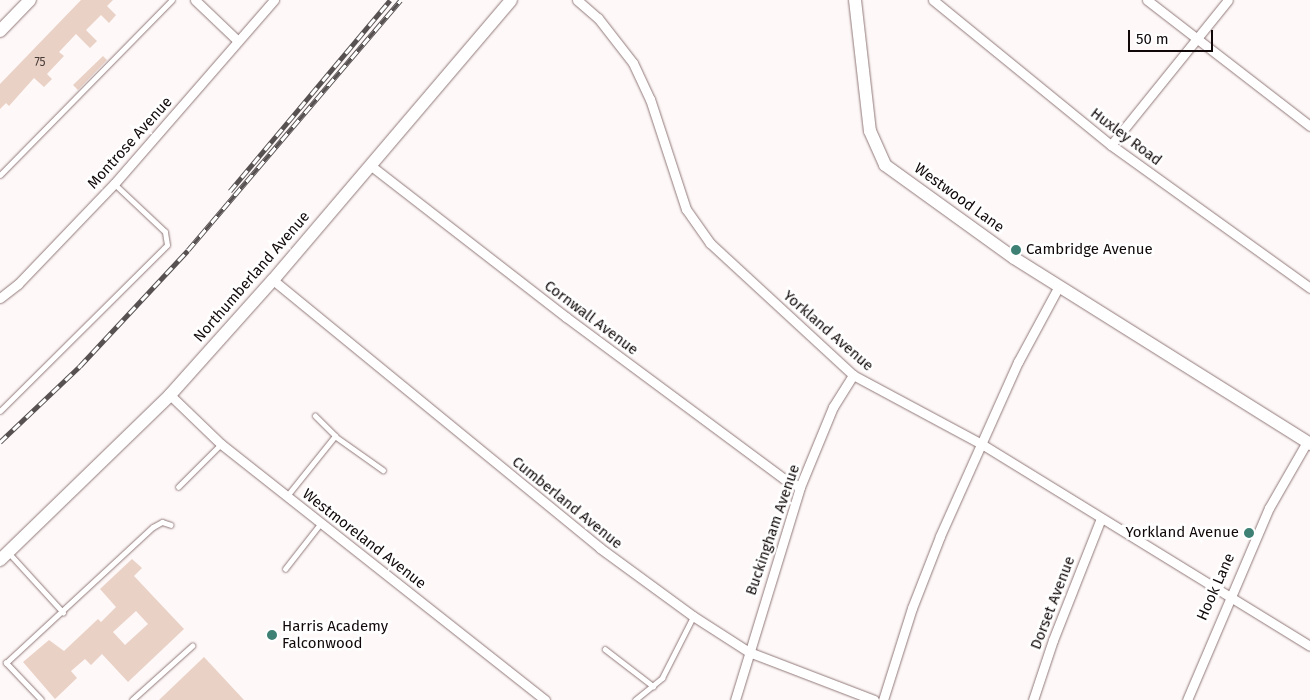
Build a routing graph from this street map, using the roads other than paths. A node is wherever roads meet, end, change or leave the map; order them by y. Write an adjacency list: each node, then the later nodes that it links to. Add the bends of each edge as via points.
1 (30, 0): 11 (street)
2 (172, 0): 17 (lane)
3 (195, 0): 13 (street)
4 (274, 0): 13 (street, Montrose Avenue)
5 (511, 0): 16 (street, Northumberland Avenue)
6 (577, 0): 23 (street, Yorkland Avenue, via 598,18 633,63 650,99 686,208 710,242)
7 (855, 0): 20 (street, Westwood Lane, via 870,131 885,165)
8 (933, 0): 15 (street, Huxley Road)
9 (1148, 0): 12 (street)
10 (1228, 0): 12 (street)
11 (0, 31)
12 (1196, 37): 14 (street); 15 (street)
13 (238, 41): 18 (street, Montrose Avenue)
14 (1310, 126)
15 (1111, 145): 21 (street, Huxley Road)
16 (370, 165): 19 (street, Northumberland Avenue); 33 (street, Cornwall Avenue, via 574,323 783,478)
17 (0, 175)
18 (114, 184): 22 (street, Montrose Avenue, via 18,284); 25 (lane, via 165,232 167,244)
19 (273, 280): 24 (street, Northumberland Avenue); 42 (street, Cumberland Avenue, via 600,548)
20 (1059, 286): 28 (street, Westwood Lane); 30 (street, via 1018,362)
21 (1310, 288)
22 (0, 298)
23 (853, 376): 30 (street, Yorkland Avenue); 33 (street, Buckingham Avenue, via 833,407)
24 (170, 395): 29 (street, Westmoreland Avenue); 38 (street, Northumberland Avenue)
25 (0, 411)
26 (315, 416): 27 (lane)
27 (335, 436): 31 (lane); 34 (lane)
28 (1309, 441): 40 (street, Hook Lane, via 1269,508)
29 (221, 444): 32 (lane); 34 (street, Westmoreland Avenue)
30 (980, 444): 35 (street, Yorkland Avenue); 54 (street, via 912,608)
31 (383, 470)
32 (178, 487)
33 (800, 487): 46 (street, Buckingham Avenue)
34 (287, 496): 36 (street, Westmoreland Avenue)
35 (1101, 518): 40 (street, Yorkland Avenue); 55 (street, Dorset Avenue)
36 (322, 523): 39 (lane); 50 (street, Westmoreland Avenue)
37 (171, 525): 41 (lane, via 162,522 153,527)
38 (4, 557): 41 (lane)
39 (285, 569)
40 (1229, 596): 44 (street, Yorkland Avenue); 56 (street, Hook Lane)
41 (63, 612): 48 (lane, via 6,663)
42 (693, 616): 46 (street, Cumberland Avenue); 47 (lane, via 662,678)
43 (192, 646): 49 (lane)
44 (1310, 646)
45 (605, 649): 47 (lane)
46 (749, 652): 52 (street, Buckingham Avenue); 53 (street, Cumberland Avenue)
47 (653, 686): 51 (lane)
48 (41, 700)
49 (132, 700)
50 (545, 700)
51 (635, 700)
52 (735, 700)
53 (874, 700)
54 (883, 700)
55 (1033, 700)
56 (1186, 700)

